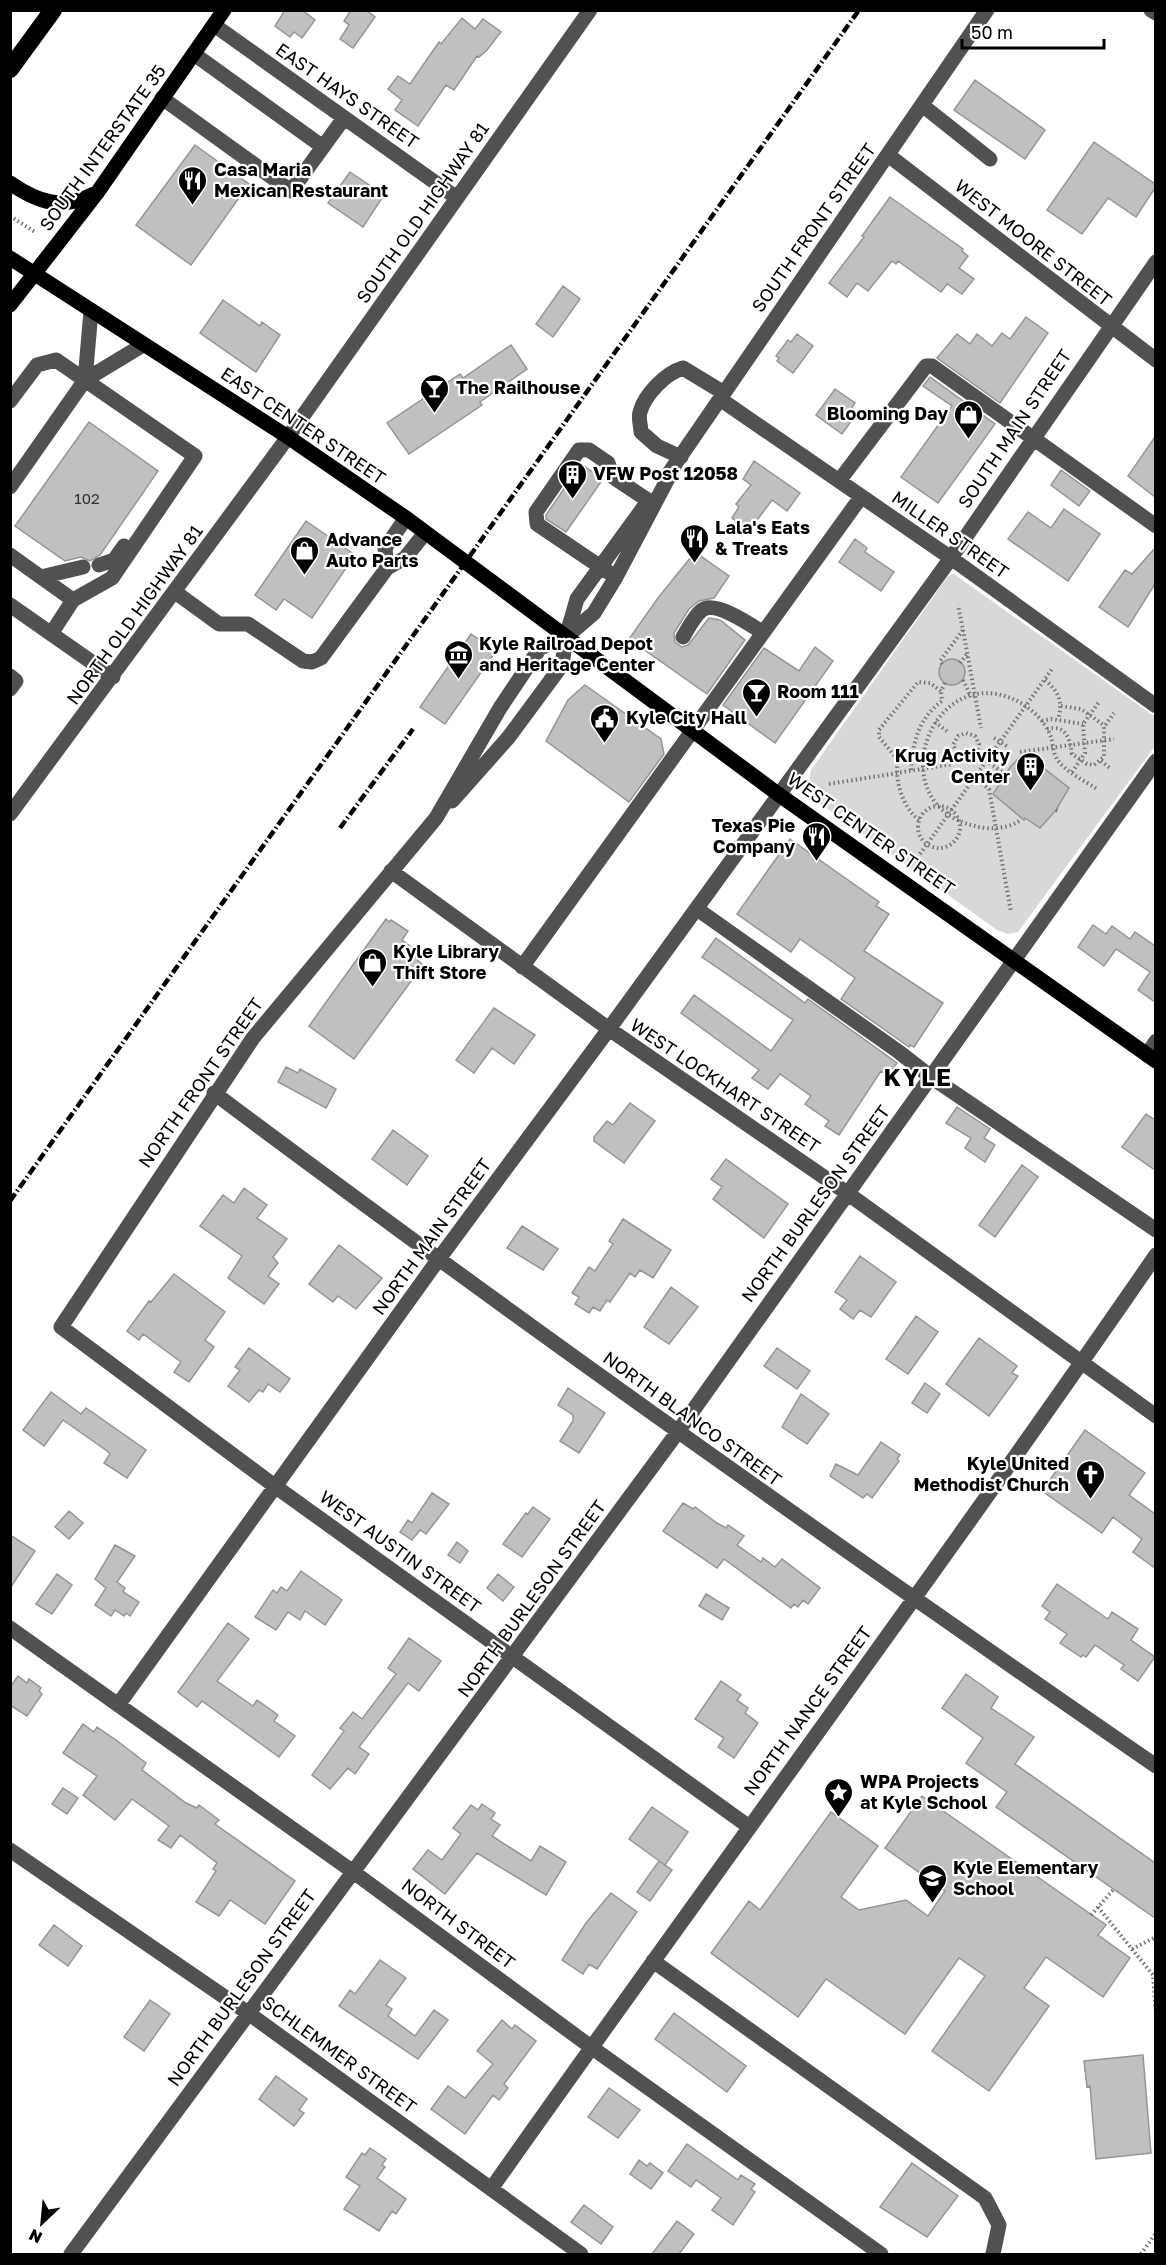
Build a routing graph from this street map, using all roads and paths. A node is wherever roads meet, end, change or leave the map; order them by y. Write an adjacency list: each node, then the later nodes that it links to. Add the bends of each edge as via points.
1 (53, 10): 9 (highway)
2 (224, 10): 7 (main road, SOUTH INTERSTATE 35)
3 (590, 10): 18 (street, SOUTH OLD HIGHWAY 81)
4 (987, 10): 11 (street, SOUTH FRONT STREET)
5 (1151, 10): 6 (street)
6 (1155, 14)
7 (214, 25): 8 (main road, SOUTH INTERSTATE 35); 12 (street, EAST HAYS STREET)
8 (194, 54): 10 (main road, SOUTH INTERSTATE 35); 13 (street)
9 (10, 69)
10 (162, 98): 13 (street, via 291,191); 17 (main road, SOUTH INTERSTATE 35)
11 (922, 105): 14 (street, SOUTH FRONT STREET); 15 (street)
12 (344, 118): 13 (street); 18 (street, EAST HAYS STREET)
13 (323, 147)
14 (888, 155): 26 (street, WEST MOORE STREET); 30 (street, SOUTH FRONT STREET)
15 (990, 159)
16 (10, 183): 17 (main road, via 27,195 49,202 76,203)
17 (97, 193): 23 (main road, SOUTH INTERSTATE 35)
18 (457, 198): 32 (street, SOUTH OLD HIGHWAY 81)
19 (12, 217): 20 (path)
20 (34, 232)
21 (10, 258): 23 (main road, EAST CENTER STREET)
22 (1155, 262): 26 (street, SOUTH MAIN STREET)
23 (34, 275): 24 (main road, SOUTH INTERSTATE 35); 25 (main road, EAST CENTER STREET)
24 (10, 305)
25 (91, 311): 27 (main road, EAST CENTER STREET); 29 (street)
26 (1109, 327): 28 (street, WEST MOORE STREET); 33 (street, SOUTH MAIN STREET)
27 (143, 345): 29 (street); 32 (main road, EAST CENTER STREET)
28 (1155, 360)
29 (85, 380): 31 (street, via 57,360 37,365); 36 (street); 39 (street, via 195,456)
30 (722, 396): 34 (street, SOUTH FRONT STREET); 34 (street, MILLER STREET, via 683,368 670,372 653,392 639,413 641,432); 35 (street, MILLER STREET)
31 (10, 401)
32 (288, 437): 40 (main road, EAST CENTER STREET); 51 (street, NORTH OLD HIGHWAY 81)
33 (1031, 438): 35 (street, via 932,366 926,366); 41 (street); 44 (street, SOUTH MAIN STREET)
34 (677, 462): 38 (street, SOUTH FRONT STREET); 50 (street, SOUTH FRONT STREET)
35 (839, 481): 37 (street, MILLER STREET)
36 (10, 487)
37 (861, 497): 44 (street, MILLER STREET); 56 (street)
38 (649, 501): 46 (street, SOUTH FRONT STREET); 46 (street, via 613,477 608,462 588,450 579,450 536,512 537,524)
39 (154, 517): 45 (street, via 138,526 114,560); 52 (street, via 112,578)
40 (406, 518): 42 (main road, EAST CENTER STREET); 48 (street, via 385,548)
41 (1155, 526)
42 (425, 533): 48 (street, via 405,558); 58 (main road, EAST CENTER STREET)
43 (10, 555): 49 (street)
44 (951, 558): 74 (street, MILLER STREET); 112 (street, SOUTH MAIN STREET)
45 (99, 565)
46 (600, 566): 50 (street); 58 (street, SOUTH FRONT STREET, via 577,599)
47 (82, 567): 49 (street)
48 (387, 568): 51 (street, via 321,658 312,662 303,661 248,624 219,624)
49 (41, 577): 52 (street)
50 (616, 577): 58 (street, SOUTH FRONT STREET, via 594,613)
51 (175, 592): 65 (street, NORTH OLD HIGHWAY 81)
52 (74, 600): 57 (street)
53 (958, 604): 55 (path)
54 (10, 605): 57 (street)
55 (963, 630): 60 (path); 61 (path)
56 (762, 632): 59 (street, via 729,613 709,607 702,610); 84 (street)
57 (51, 634): 65 (street)
58 (566, 637): 84 (main road, WEST CENTER STREET); 117 (street, NORTH FRONT STREET, via 562,665 478,776); 117 (street, NORTH FRONT STREET, via 540,648)
59 (683, 637)
60 (967, 654): 62 (path); 71 (path)
61 (942, 663)
62 (960, 663)
63 (1052, 669): 67 (path)
64 (10, 676): 69 (street, via 16,681)
65 (113, 677): 115 (street, NORTH OLD HIGHWAY 81)
66 (963, 680): 71 (path)
67 (1045, 680): 73 (path, via 1059,694); 75 (path)
68 (945, 683): 70 (path)
69 (10, 689)
70 (941, 691): 104 (path, via 942,701 922,722 914,741); 105 (path, via 930,682 918,682 879,730 879,737 898,760)
71 (973, 696): 75 (path, via 1005,696); 80 (path, via 951,706); 83 (path)
72 (1099, 702): 77 (path)
73 (1061, 705): 77 (path); 78 (path)
74 (1155, 706)
75 (1026, 707): 79 (path); 90 (path)
76 (1114, 712): 82 (path)
77 (1089, 715): 81 (path); 82 (path)
78 (1058, 720): 79 (path); 81 (path)
79 (1042, 721): 85 (path)
80 (935, 722): 86 (path); 102 (path, via 923,749)
81 (1083, 724): 91 (path)
82 (1105, 726): 89 (path)
83 (981, 728)
84 (693, 729): 112 (main road, WEST CENTER STREET); 128 (street)
85 (1047, 729): 92 (path, via 1054,727 1066,733); 94 (path)
86 (948, 732)
87 (994, 738): 90 (path)
88 (1114, 739): 89 (path)
89 (1105, 740): 91 (path); 99 (path)
90 (1000, 742): 93 (path); 98 (path)
91 (1085, 743): 92 (path); 97 (path)
92 (1070, 745): 94 (path); 97 (path, via 1072,754)
93 (1008, 747)
94 (1054, 747): 95 (path); 106 (path, via 1058,761)
95 (1020, 752)
96 (977, 754): 96 (path, via 969,758 959,756 953,745 957,736 975,736 979,744); 98 (path)
97 (1081, 760): 99 (path, via 1094,765); 106 (path)
98 (988, 761): 108 (path); 109 (path)
99 (1101, 761): 103 (path)
100 (1155, 761): 127 (street, NORTH BURLESON STREET)
101 (953, 764): 102 (path)
102 (923, 768): 104 (path); 113 (path, via 928,791)
103 (1111, 769)
104 (911, 770): 105 (path)
105 (896, 772): 110 (path); 118 (path, via 906,804)
106 (1072, 772): 111 (path)
107 (967, 773): 109 (path)
108 (1005, 774)
109 (975, 778): 114 (path); 121 (path, via 989,789)
110 (829, 784)
111 (1097, 789)
112 (778, 794): 125 (street, NORTH MAIN STREET); 127 (main road, WEST CENTER STREET)
113 (939, 807): 114 (path); 116 (path); 118 (path, via 927,809)
114 (952, 810): 116 (path); 120 (path)
115 (10, 814)
116 (948, 815): 120 (path); 122 (path)
117 (436, 818): 124 (street, NORTH FRONT STREET)
118 (919, 820): 122 (path, via 920,836)
119 (1019, 821): 121 (path)
120 (960, 823): 121 (path); 122 (path, via 958,837 950,846)
121 (996, 828): 126 (path)
122 (927, 845): 123 (path)
123 (920, 854)
124 (391, 871): 128 (street, WEST LOCKHART STREET); 133 (street, NORTH FRONT STREET, via 253,1038)
125 (697, 909): 129 (street, NORTH MAIN STREET); 132 (street)
126 (1011, 912)
127 (1014, 958): 131 (main road, WEST CENTER STREET); 132 (street, NORTH BURLESON STREET)
128 (522, 967): 129 (street, WEST LOCKHART STREET)
129 (609, 1029): 134 (street, WEST LOCKHART STREET); 137 (street, NORTH MAIN STREET)
130 (1155, 1041): 131 (street)
131 (1151, 1058)
132 (931, 1077): 134 (street, NORTH BURLESON STREET); 135 (street)
133 (214, 1093): 137 (street, NORTH BLANCO STREET); 138 (street, NORTH FRONT STREET)
134 (847, 1193): 139 (street, WEST LOCKHART STREET); 141 (street, NORTH BURLESON STREET)
135 (1155, 1230)
136 (1155, 1256): 139 (street, NORTH NANCE STREET)
137 (438, 1260): 141 (street, NORTH BLANCO STREET); 142 (street, NORTH MAIN STREET)
138 (61, 1327): 142 (street, WEST AUSTIN STREET)
139 (1082, 1363): 140 (street, WEST LOCKHART STREET); 143 (street, NORTH NANCE STREET)
140 (1155, 1416)
141 (677, 1433): 143 (street, NORTH BLANCO STREET); 145 (street, NORTH BURLESON STREET)
142 (276, 1487): 145 (street, WEST AUSTIN STREET); 146 (street, NORTH MAIN STREET)
143 (913, 1599): 147 (street, NORTH BLANCO STREET); 148 (street, NORTH NANCE STREET)
144 (10, 1628): 146 (street, NORTH STREET)
145 (514, 1658): 148 (street, WEST AUSTIN STREET); 150 (street, NORTH BURLESON STREET)
146 (118, 1705): 150 (street, NORTH STREET)
147 (1153, 1759)
148 (748, 1826): 156 (street, NORTH NANCE STREET)
149 (10, 1850): 157 (street, SCHLEMMER STREET)
150 (352, 1870): 157 (street, NORTH BURLESON STREET); 159 (street, NORTH STREET)
151 (1114, 1889): 152 (path)
152 (1098, 1907): 153 (path); 155 (path)
153 (1091, 1915)
154 (1155, 1937): 155 (path)
155 (1132, 1949): 158 (path, via 1152,1975)
156 (653, 1961): 159 (street, NORTH NANCE STREET); 165 (street, via 985,2198 999,2225)
157 (248, 2013): 160 (street, SCHLEMMER STREET); 162 (street, NORTH BURLESON STREET)
158 (1155, 2013)
159 (591, 2047): 160 (street, NORTH NANCE STREET); 164 (street, NORTH STREET)
160 (491, 2189): 163 (street, SCHLEMMER STREET)
161 (1155, 2234): 166 (path)
162 (71, 2254)
163 (581, 2254)
164 (880, 2254)
165 (993, 2254)
166 (1141, 2254)

